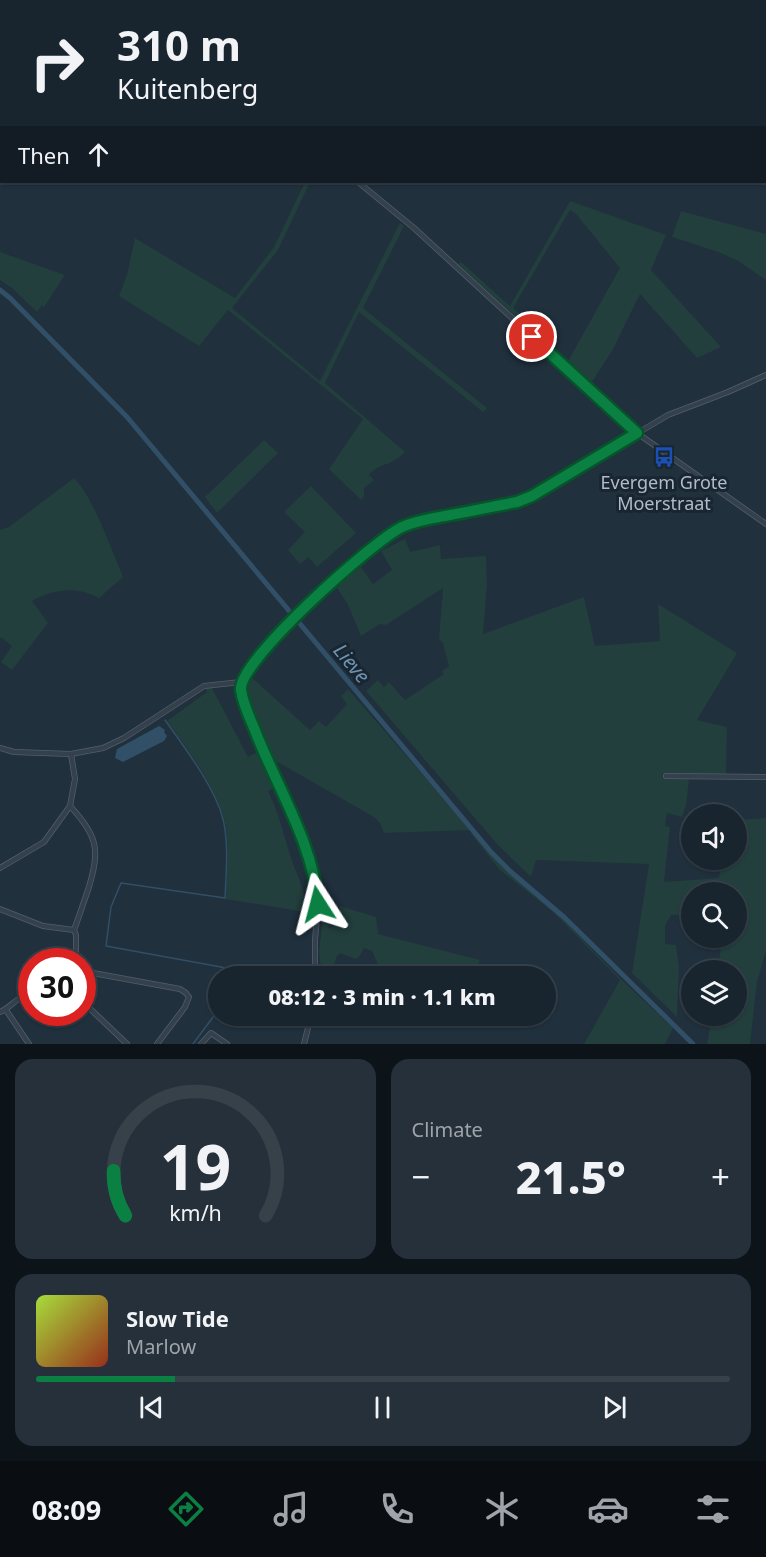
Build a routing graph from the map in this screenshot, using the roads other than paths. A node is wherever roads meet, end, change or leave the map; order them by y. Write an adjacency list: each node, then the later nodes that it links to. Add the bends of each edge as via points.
1 (359, 183): 3 (street, via 414,228)
2 (766, 375): 3 (street, via 681,409)
3 (637, 433): 4 (street); 5 (street, via 532,496 418,522 395,531 348,566 294,619)
4 (766, 524)
5 (241, 682): 7 (street, via 204,686 124,738 103,748); 15 (street, via 244,701 315,879)
6 (0, 748): 7 (street)
7 (71, 754): 10 (street, via 75,779)
8 (666, 776): 9 (street)
9 (766, 777)
10 (70, 806): 11 (street, via 44,842); 13 (street, via 88,828 97,854)
11 (0, 868)
12 (0, 909): 13 (street, via 43,926)
13 (74, 930): 14 (street)
14 (76, 948)
15 (315, 966)
16 (96, 974): 24 (street, via 184,990 188,1002)
17 (18, 997): 18 (street)
18 (6, 1010): 19 (street); 22 (street)
19 (0, 1012)
20 (96, 1014): 23 (street)
21 (308, 1026): 27 (street)
22 (29, 1044)
23 (128, 1044)
24 (157, 1044)
25 (201, 1044): 26 (street, via 211,1033)
26 (227, 1044)
27 (304, 1044)

